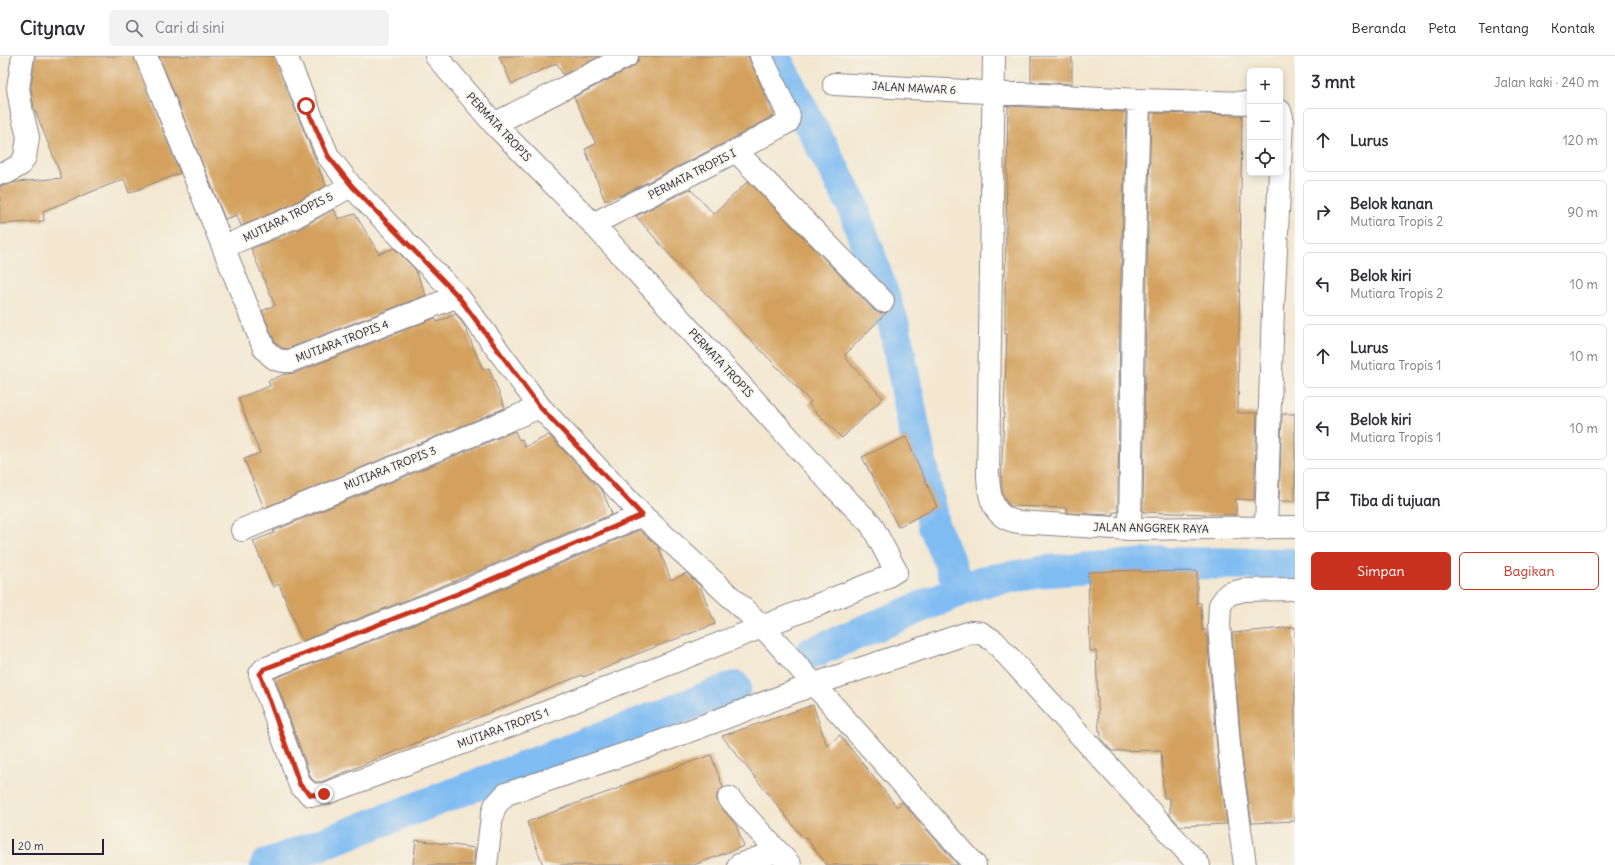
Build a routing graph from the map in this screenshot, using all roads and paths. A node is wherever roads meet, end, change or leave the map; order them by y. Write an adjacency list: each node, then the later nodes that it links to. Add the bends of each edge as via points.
1 (22, 56): 14 (street, via 18,88 28,137 25,156 20,165 6,173)
2 (146, 56): 18 (street)
3 (286, 56): 16 (street, via 328,156)
4 (436, 56): 12 (street, PERMATA TROPIS)
5 (627, 56): 12 (street)
6 (761, 56): 13 (street, PERMATA TROPIS I, via 789,120)
7 (994, 56): 9 (street)
8 (834, 84): 9 (street, JALAN MAWAR 6)
9 (994, 92): 10 (street, JALAN MAWAR 6); 26 (street, JALAN ANGGREK RAYA, via 988,476 991,502 1000,515 1009,520)
10 (1139, 100): 11 (street, JALAN MAWAR 6); 26 (street, via 1132,307)
11 (1247, 103)
12 (494, 124): 17 (street, PERMATA TROPIS)
13 (736, 151): 17 (street, PERMATA TROPIS I); 20 (street)
14 (0, 173)
15 (1280, 176): 24 (street)
16 (352, 186): 18 (street, MUTIARA TROPIS 5, via 294,217); 19 (street)
17 (594, 224): 28 (street, PERMATA TROPIS, via 834,487 871,524 896,571)
18 (223, 247): 19 (street, MUTIARA TROPIS 4, via 264,348 275,360 282,362)
19 (458, 296): 21 (street)
20 (883, 301)
21 (540, 407): 22 (street); 25 (street, MUTIARA TROPIS 3)
22 (642, 515): 28 (street); 28 (street, MUTIARA TROPIS 1, via 457,594 264,669 260,674 300,785 311,795 324,794 547,712)
23 (1295, 527): 24 (street, JALAN ANGGREK RAYA)
24 (1266, 528): 26 (street, JALAN ANGGREK RAYA)
25 (242, 530)
26 (1130, 530)
27 (1295, 589): 36 (street, via 1244,590 1228,594 1220,605 1219,625 1230,757)
28 (770, 635): 29 (street)
29 (809, 678): 32 (street, via 649,746 506,794 495,806 492,816); 34 (street); 35 (street, via 971,632 981,633 994,641)
30 (729, 798): 31 (street)
31 (783, 858): 33 (street)
32 (486, 865)
33 (739, 865)
34 (975, 865)
35 (1199, 865)
36 (1245, 865)

